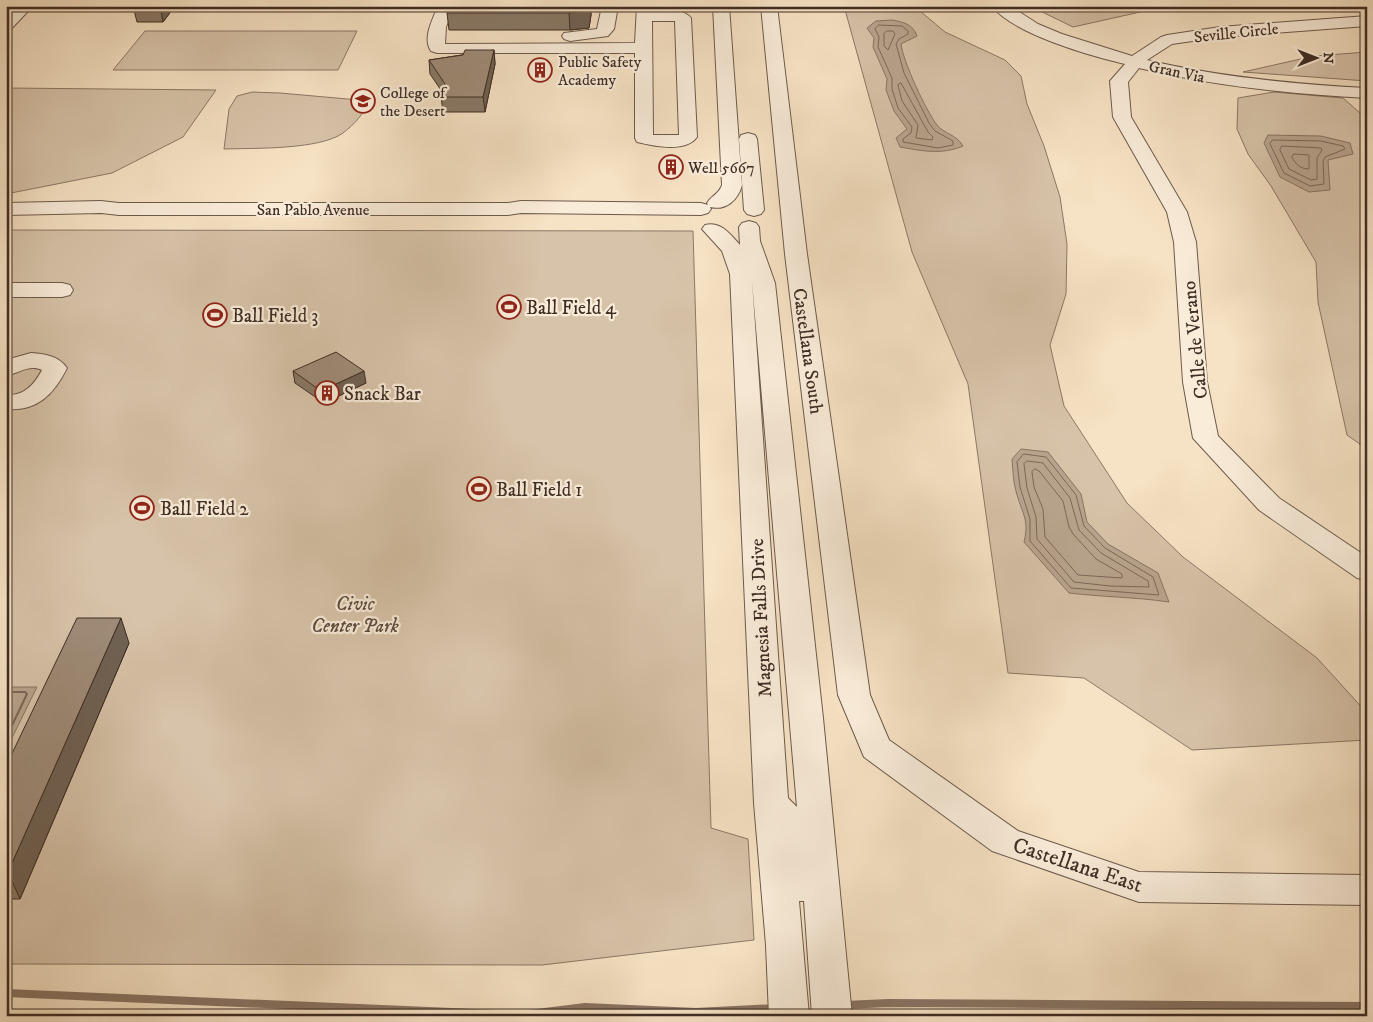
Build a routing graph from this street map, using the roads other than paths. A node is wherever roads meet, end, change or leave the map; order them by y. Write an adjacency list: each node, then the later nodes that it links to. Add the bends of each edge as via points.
1 (25, 6): 10 (street)
2 (446, 6): 12 (street, via 436,39 437,48)
3 (610, 6): 11 (street, via 606,30 590,36)
4 (721, 6): 19 (street, via 732,185 729,195)
5 (769, 6): 27 (street, Castellana South, via 796,254)
6 (1000, 6): 13 (street, Gran Via, via 1031,26 1066,42)
7 (1019, 6): 13 (street, Gran Via, via 1061,30)
8 (645, 11): 12 (street); 12 (street, via 683,18 688,138 685,140 644,138)
9 (1367, 21): 13 (street, Seville Circle, via 1220,32 1167,40)
10 (6, 24)
11 (461, 37)
12 (644, 48)
13 (1138, 59): 14 (street, Gran Via, via 1243,76); 15 (street, Gran Via, via 1177,73 1262,86); 26 (street, Calle de Verano, via 1119,81 1122,117 1177,212 1185,242 1195,382 1206,438 1269,504)
14 (1367, 85)
15 (1367, 93)
16 (746, 120): 21 (street, Magnesia Falls Drive)
17 (6, 208): 18 (street, San Pablo Avenue)
18 (119, 209): 19 (street, San Pablo Avenue, via 508,209 595,217); 20 (street, San Pablo Avenue)
19 (707, 216): 21 (street, via 732,231); 21 (street, via 738,204); 28 (street, Magnesia Falls Drive, via 732,249 741,274)
20 (6, 218)
21 (752, 219): 30 (street, Magnesia Falls Drive, via 749,241 764,283 808,718)
22 (6, 290): 23 (street)
23 (62, 290)
24 (8, 367): 25 (street, via 30,360 48,362 55,368 42,391 27,399)
25 (6, 402)
26 (1367, 571)
27 (854, 695): 29 (street, Castellana East, via 876,748 1005,841 1139,887)
28 (770, 803): 30 (street, via 792,824 798,846 804,914 810,927); 31 (street, Magnesia Falls Drive)
29 (1367, 890)
30 (825, 944): 32 (street, Magnesia Falls Drive)
31 (789, 1016)
32 (832, 1016)

